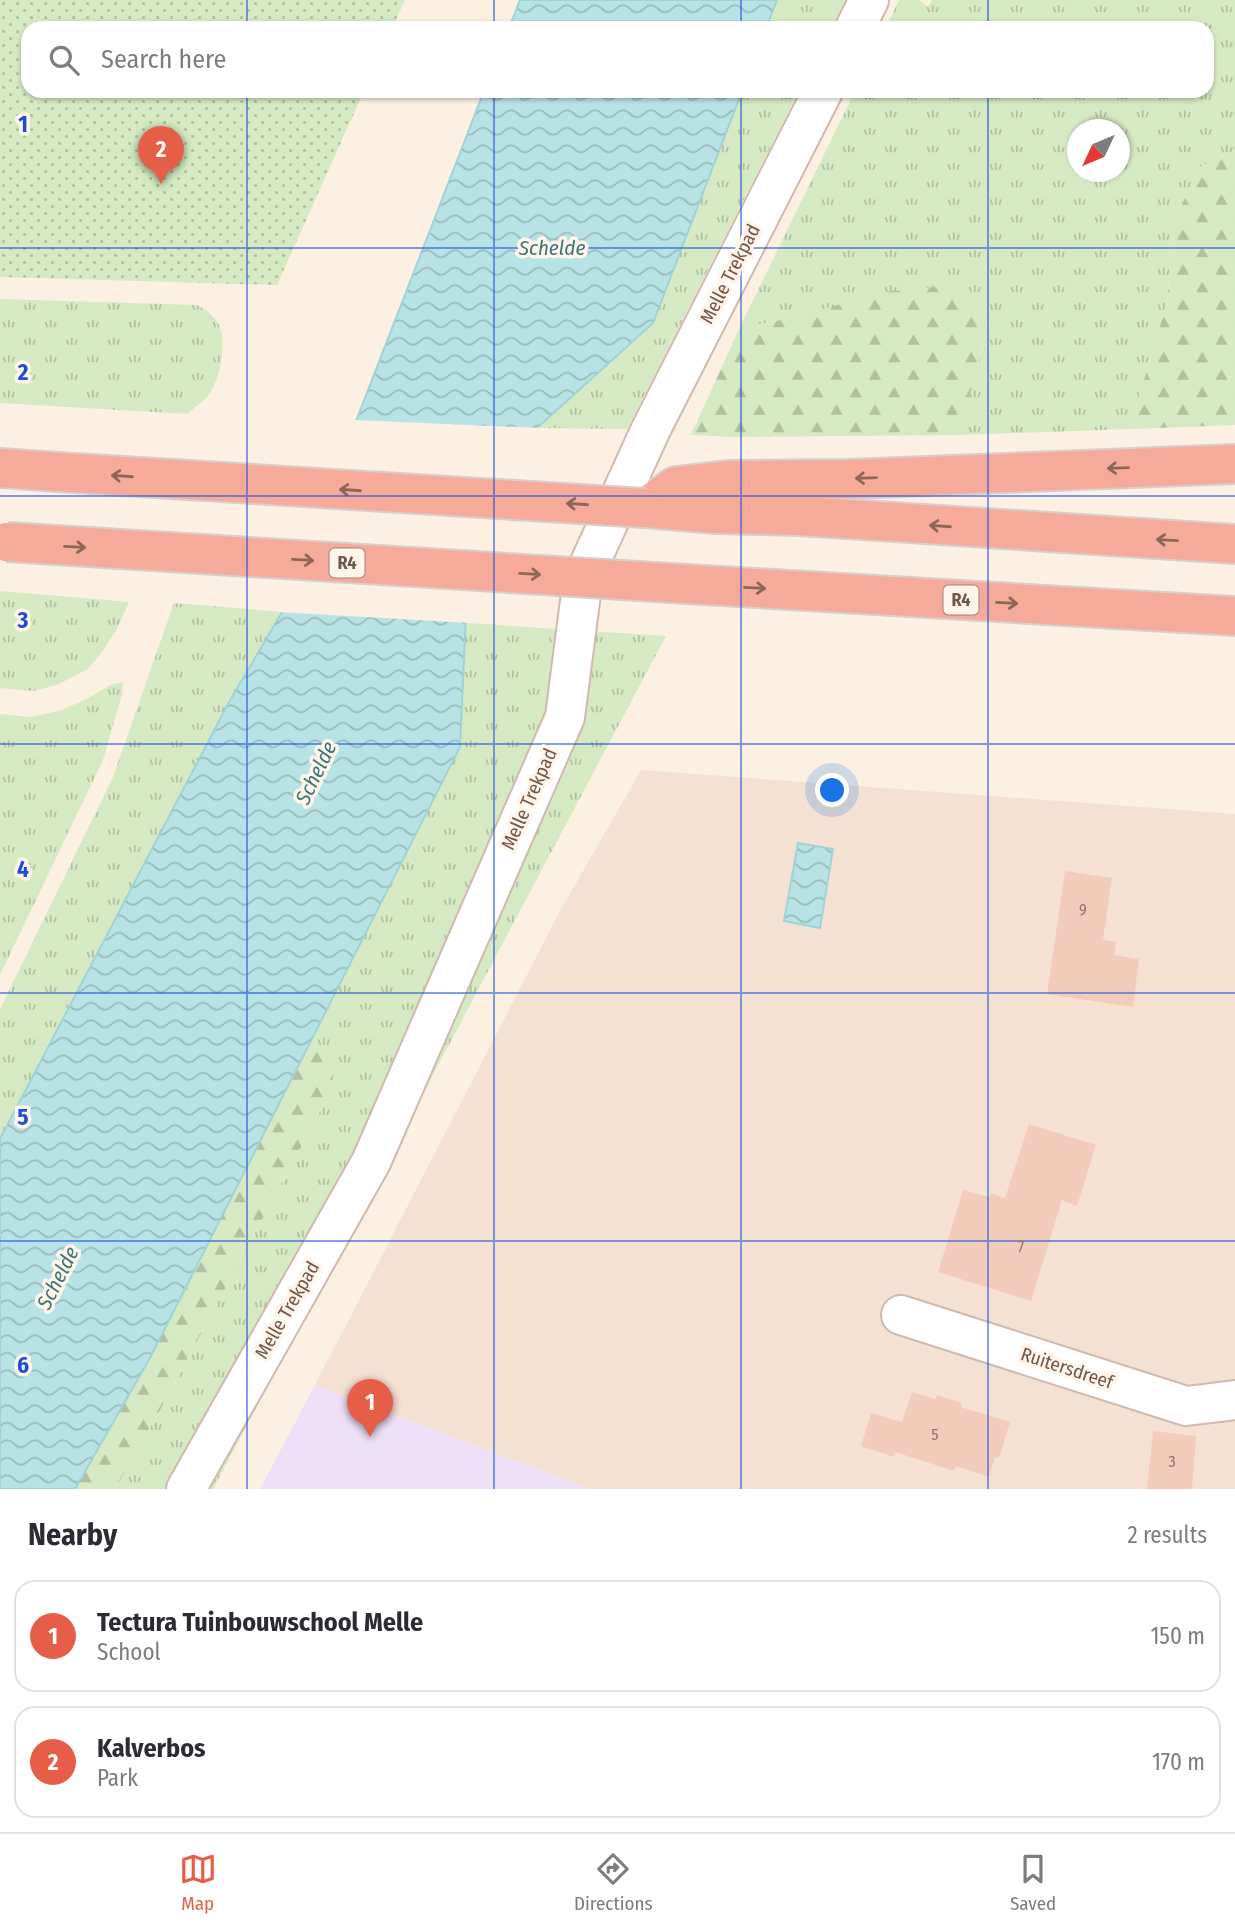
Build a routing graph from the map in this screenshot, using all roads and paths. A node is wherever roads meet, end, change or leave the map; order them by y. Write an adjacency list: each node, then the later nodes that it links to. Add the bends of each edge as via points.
1 (869, 0): 2 (street)
2 (858, 21)
3 (818, 98): 12 (street, Melle Trekpad, via 651,429 583,578 565,717 371,1162)
4 (1235, 464): 6 (highway, one-way to 6, via 848,479)
5 (0, 468): 6 (highway, one-way to 5, bridge, via 676,486 645,508)
6 (722, 497): 8 (highway, one-way to 6, via 800,516)
7 (4, 542): 9 (highway, R4, one-way to 9, bridge)
8 (1235, 544)
9 (1235, 616)
10 (901, 1315): 11 (street, Ruitersdreef, via 1186,1406)
11 (1235, 1400)
12 (186, 1489)

